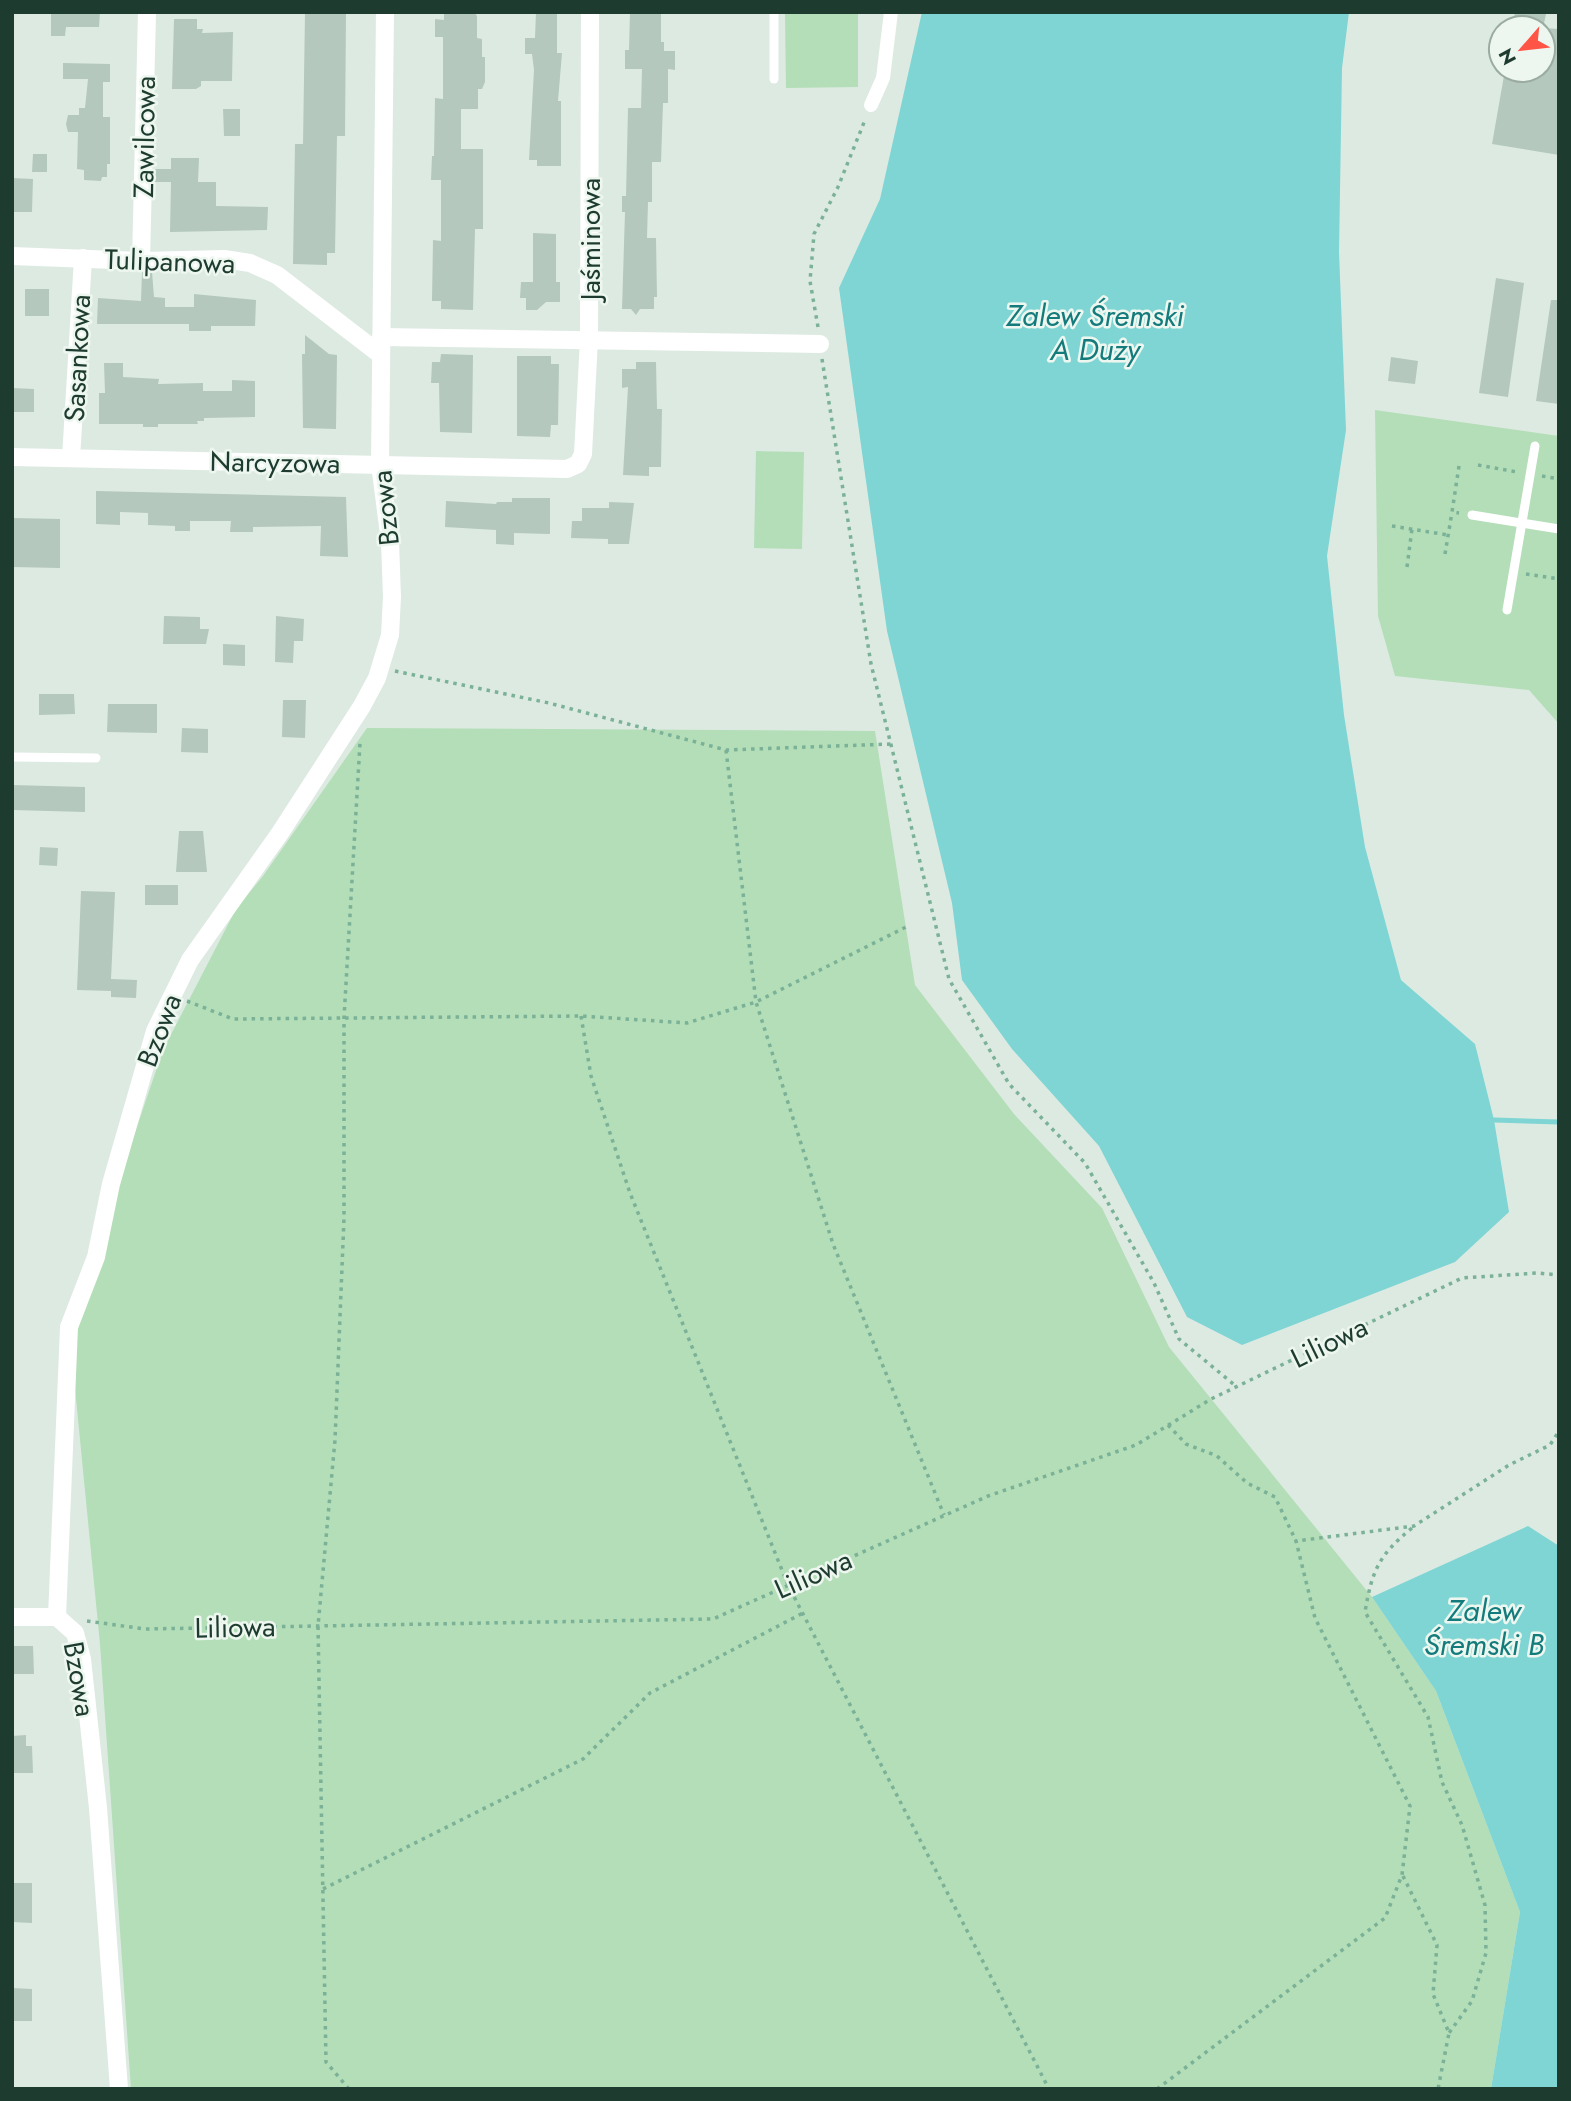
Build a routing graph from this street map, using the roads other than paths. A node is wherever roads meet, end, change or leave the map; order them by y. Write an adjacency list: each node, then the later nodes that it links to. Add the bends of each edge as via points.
1 (147, 12): 10 (street, Zawilcowa)
2 (385, 12): 11 (street, Bzowa)
3 (590, 12): 12 (street, Jaśminowa)
4 (774, 12): 6 (lane)
5 (891, 12): 7 (street, via 884,78)
6 (774, 79)
7 (871, 105)
8 (12, 256): 9 (street, Tulipanowa)
9 (83, 258): 10 (street, Tulipanowa); 17 (street, Sasankowa)
10 (141, 261): 14 (street, Tulipanowa, via 223,259 250,263 277,275)
11 (381, 337): 12 (street); 14 (street, Bzowa)
12 (589, 339): 13 (street); 19 (street, Jaśminowa, via 583,454)
13 (820, 344)
14 (381, 355): 18 (street, Bzowa)
15 (1535, 446): 21 (lane)
16 (12, 457): 17 (street, Narcyzowa)
17 (71, 458): 18 (street, Narcyzowa)
18 (380, 464): 19 (street, Narcyzowa, via 567,469); 27 (street, Bzowa, via 392,597 390,635 380,668 362,706 171,995 133,1103 96,1257 69,1327)
19 (578, 464)
20 (1472, 515): 21 (lane)
21 (1522, 523): 22 (lane); 23 (lane)
22 (1559, 529)
23 (1507, 610)
24 (12, 757): 25 (lane)
25 (96, 758)
26 (12, 1617): 27 (street)
27 (57, 1617): 28 (street, Bzowa, via 75,1633 82,1659)
28 (119, 2089)

